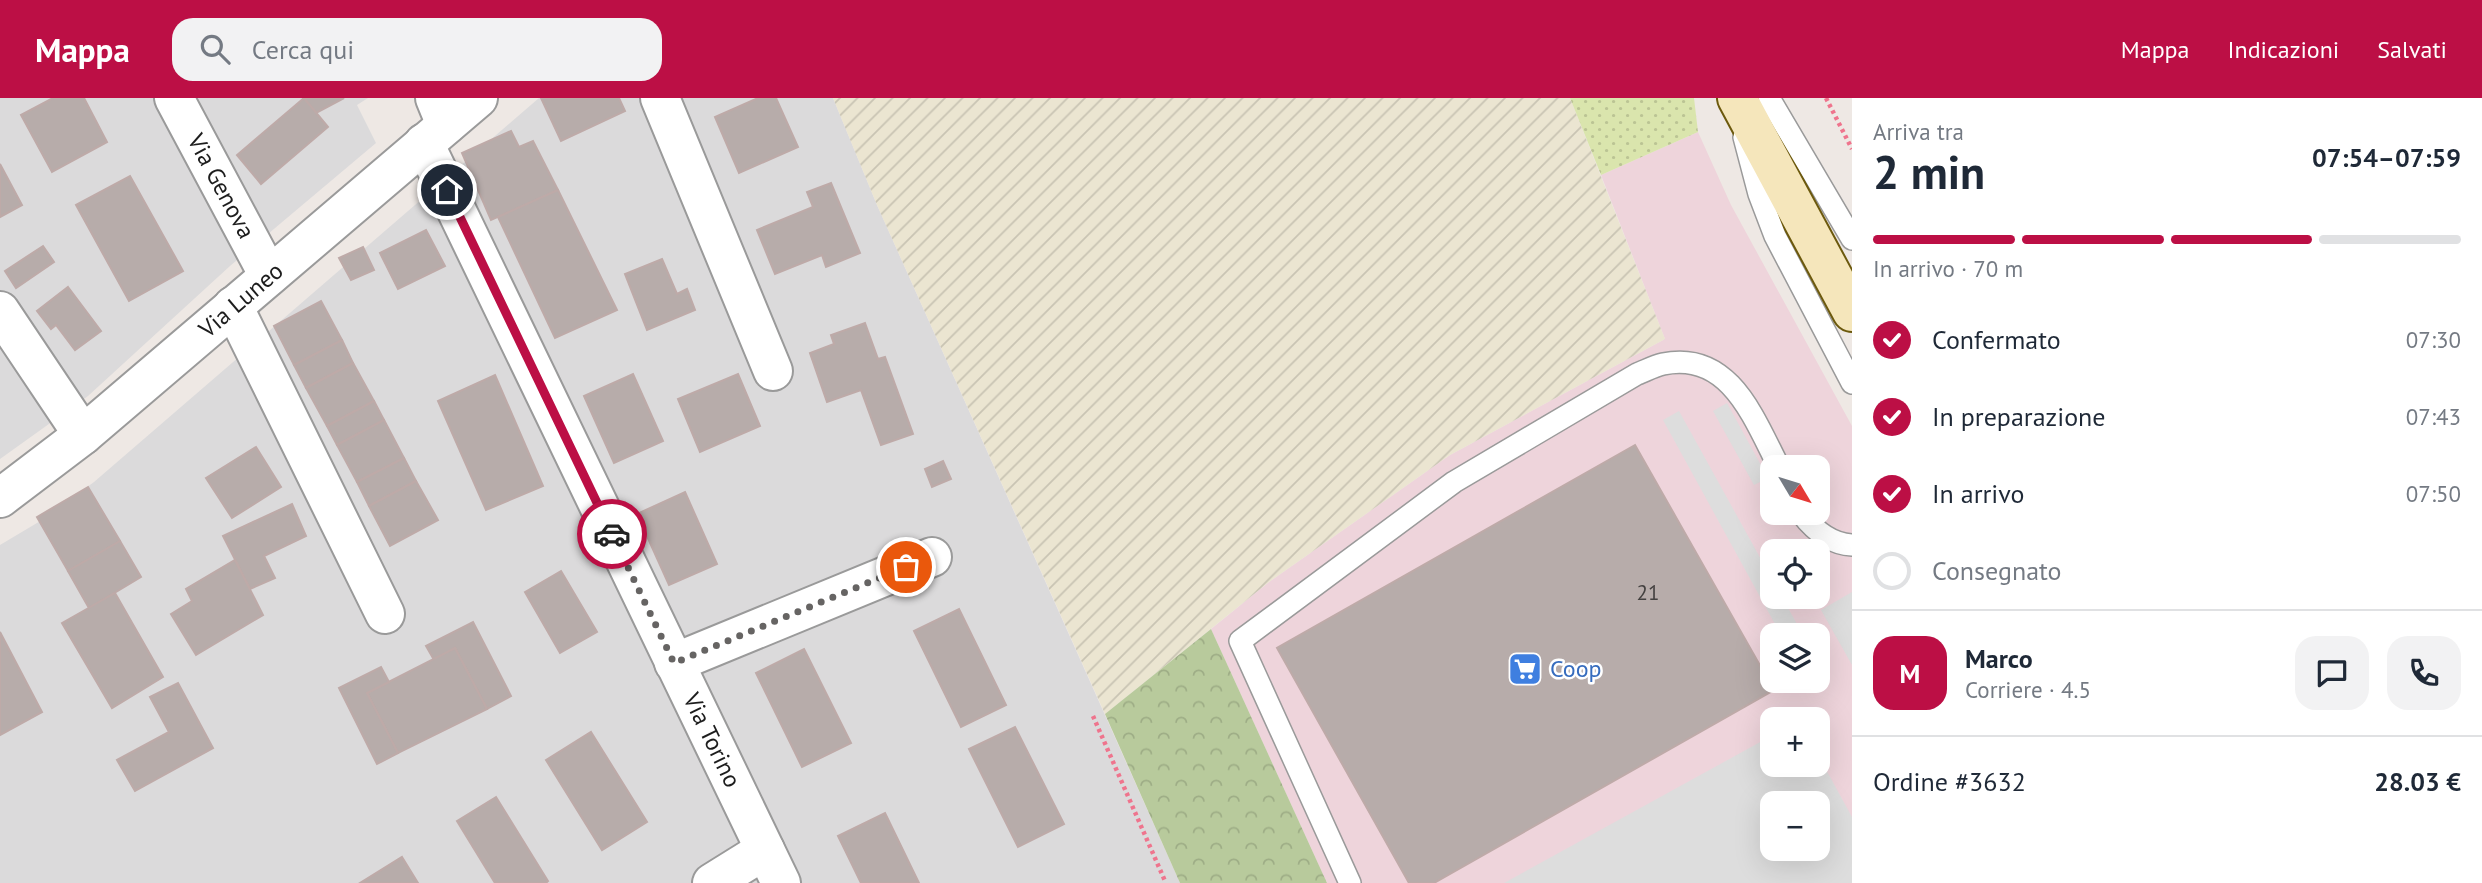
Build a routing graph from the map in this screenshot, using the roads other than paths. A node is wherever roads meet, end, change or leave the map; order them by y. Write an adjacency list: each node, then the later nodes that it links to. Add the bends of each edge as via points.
1 (174, 98): 7 (street, Via Genova)
2 (478, 98): 5 (street, Via Luneo)
3 (660, 98): 11 (street)
4 (1749, 101): 6 (lane); 10 (main road); 12 (lane, via 1743,132 1775,236)
5 (435, 122): 7 (street, Via Luneo); 20 (street, Via Torino)
6 (1852, 239)
7 (269, 276): 8 (street, Via Luneo)
8 (233, 306): 13 (street, Via Luneo); 19 (street)
9 (0, 311): 13 (street)
10 (1852, 312)
11 (773, 370)
12 (1852, 383)
13 (83, 435): 15 (street, Via Luneo)
14 (1773, 455): 23 (lane, via 1749,410 1713,369 1688,362 1662,364 1637,374 1454,482 1240,641)
15 (0, 498)
16 (1810, 525): 17 (lane, via 1838,544)
17 (1852, 545)
18 (932, 557): 20 (street)
19 (385, 614)
20 (674, 663): 21 (street, Via Torino)
21 (773, 866): 22 (street)
22 (712, 883)
23 (1350, 883)

